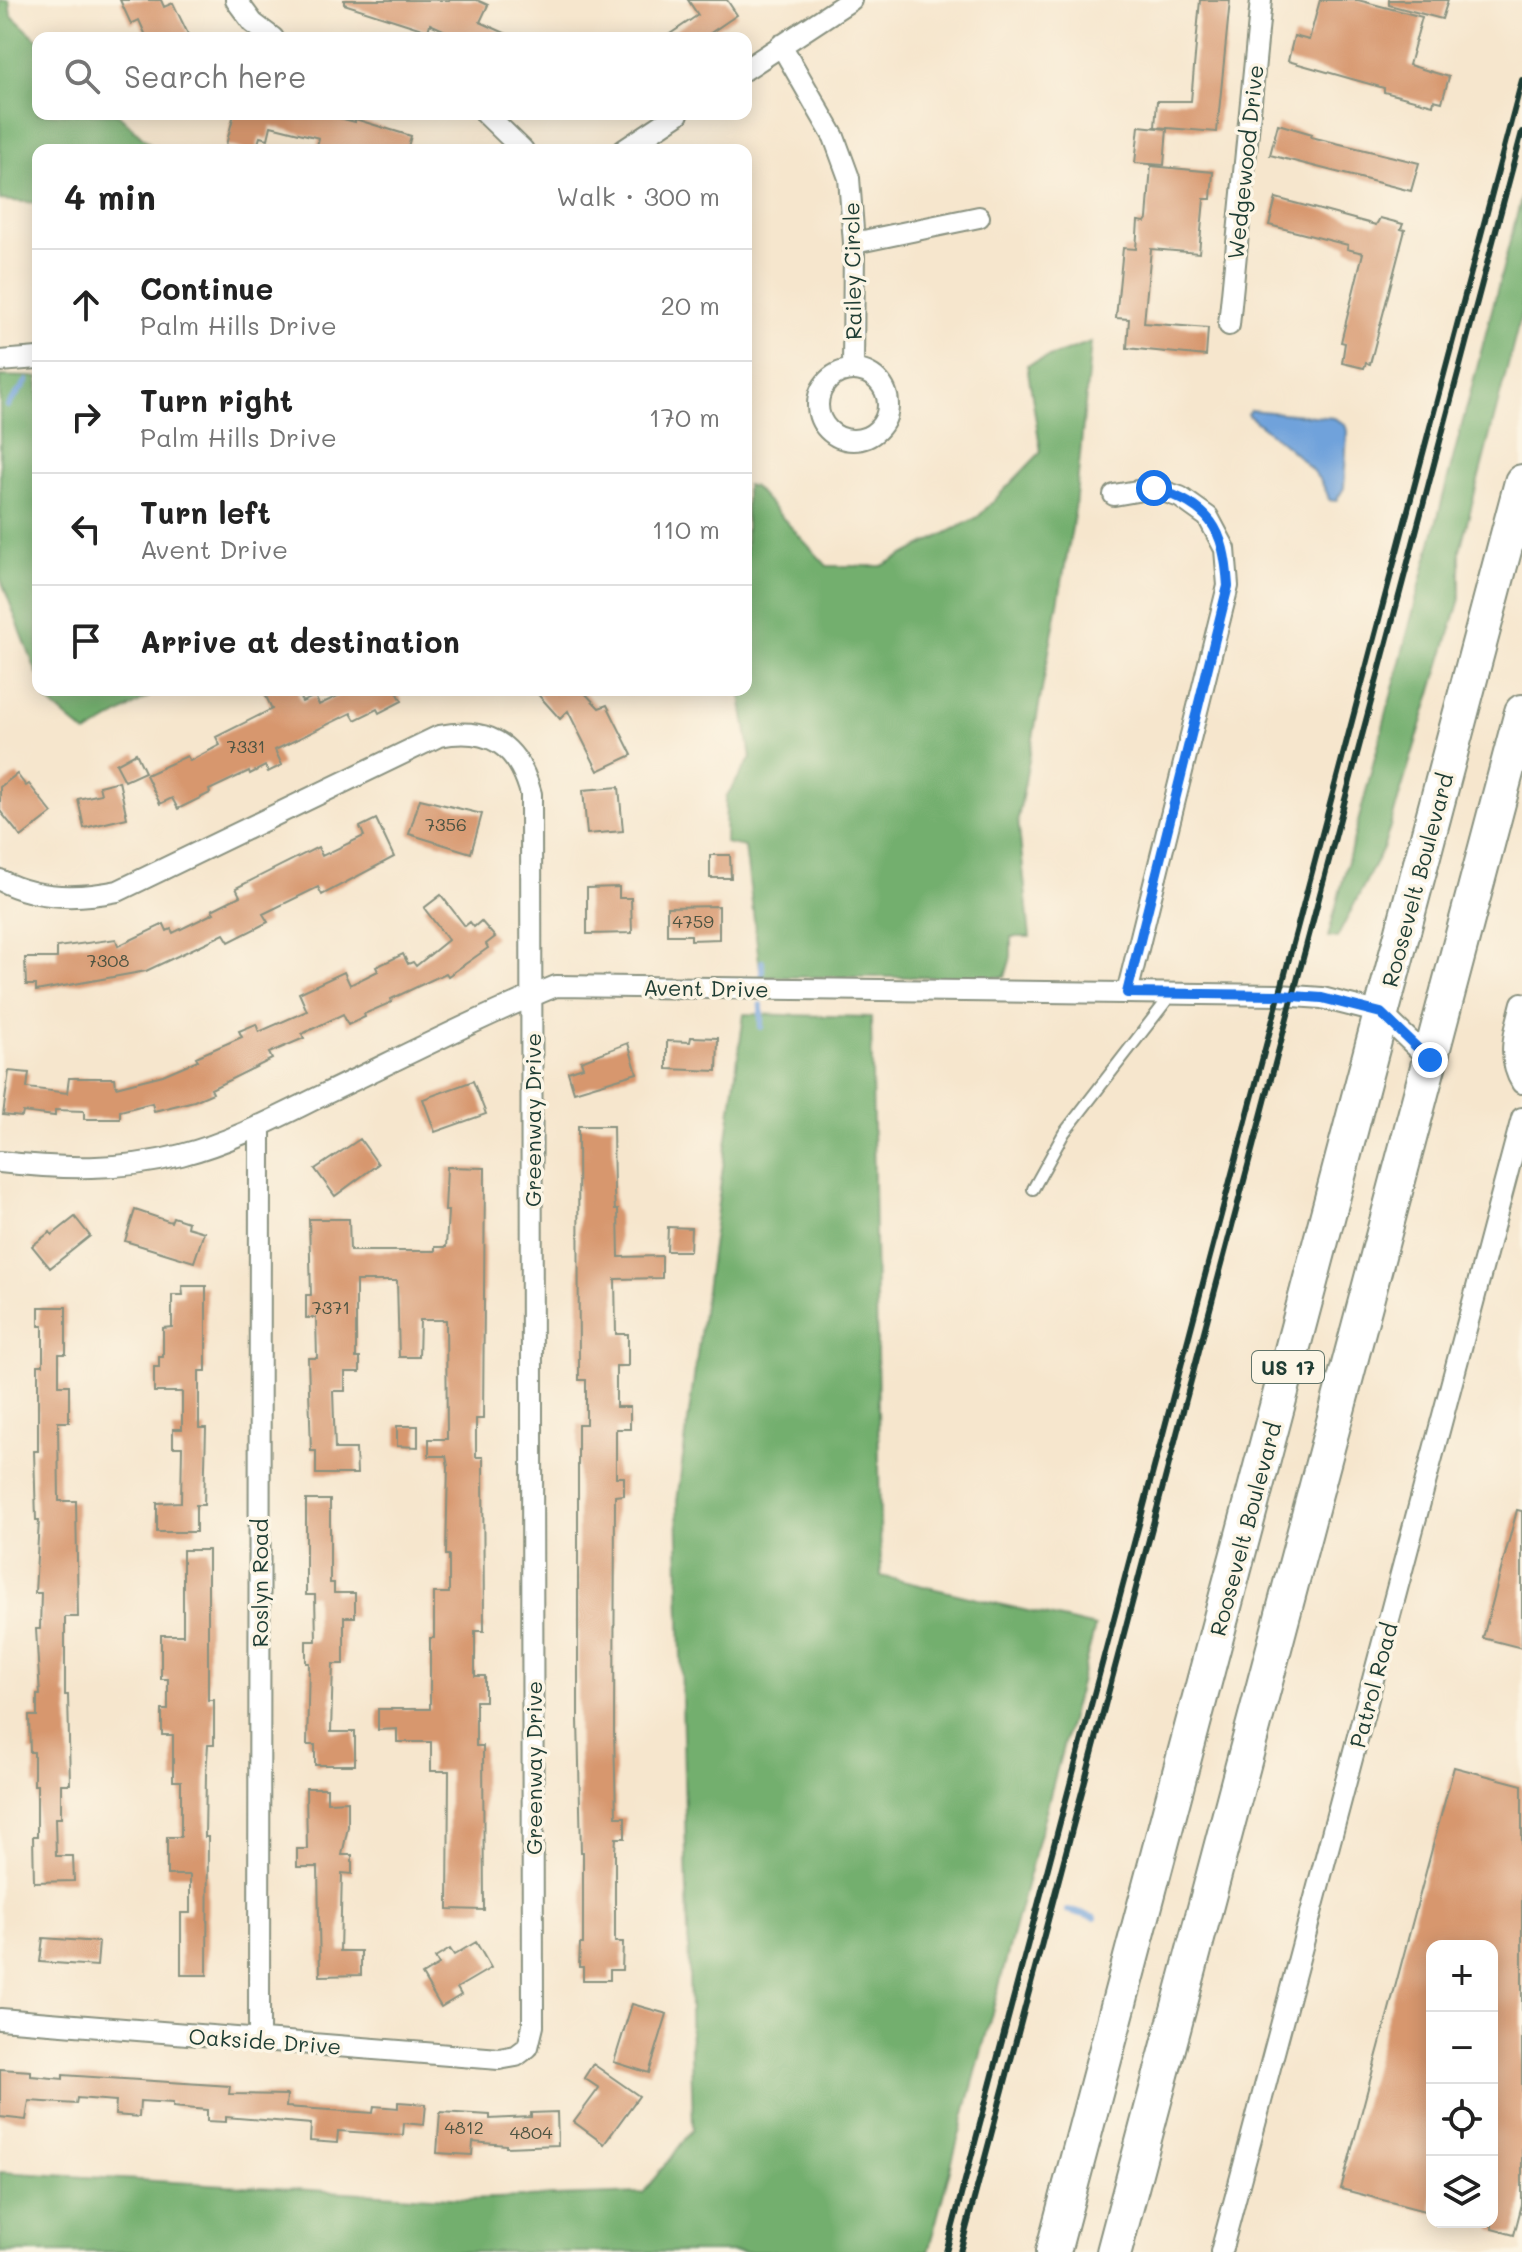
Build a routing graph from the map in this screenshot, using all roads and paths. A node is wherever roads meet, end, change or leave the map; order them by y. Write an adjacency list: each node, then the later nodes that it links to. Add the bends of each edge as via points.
1 (236, 0): 4 (street)
2 (851, 0): 5 (street)
3 (1261, 0): 13 (street, Wedgewood Drive)
4 (265, 32)
5 (781, 45): 6 (street); 12 (street, Railey Circle, via 834,137 849,178)
6 (752, 65)
7 (492, 120): 9 (street)
8 (669, 120): 10 (street)
9 (517, 144)
10 (633, 144)
11 (979, 217): 12 (street)
12 (854, 243): 16 (street, Railey Circle)
13 (1229, 325)
14 (32, 358): 15 (street)
15 (0, 361)
16 (853, 370)
17 (1522, 482): 25 (highway, Roosevelt Boulevard / US 17)
18 (1114, 495): 21 (street, via 1154,488 1180,497 1208,517 1225,549 1228,586)
19 (1522, 712): 26 (highway, US 17)
20 (0, 880): 23 (street, Greenway Drive, via 48,896 84,898 118,891 439,736 479,734 499,742 516,758 531,794)
21 (1127, 993): 22 (street, Avent Drive); 23 (street, Avent Drive, via 556,986)
22 (1173, 994): 25 (street, Avent Drive, via 1322,998); 31 (lane, via 1064,1133)
23 (532, 996): 29 (street, Avent Drive); 34 (street, Greenway Drive, via 533,2026)
24 (1522, 1003): 27 (street, via 1512,1039 1515,1072)
25 (1381, 1013): 26 (street, Avent Drive); 35 (highway, Roosevelt Boulevard / US 17)
26 (1430, 1060): 36 (highway, US 17)
27 (1522, 1083)
28 (1522, 1118): 37 (street, Patrol Road)
29 (260, 1125): 30 (street, Avent Drive, via 218,1144 140,1163 51,1168); 33 (street, Roslyn Road)
30 (0, 1162)
31 (1033, 1189)
32 (0, 2019): 33 (street, Oakside Drive)
33 (259, 2041): 34 (street, Oakside Drive, via 499,2059)
34 (528, 2047)
35 (1053, 2252)
36 (1114, 2252)
37 (1221, 2252)

